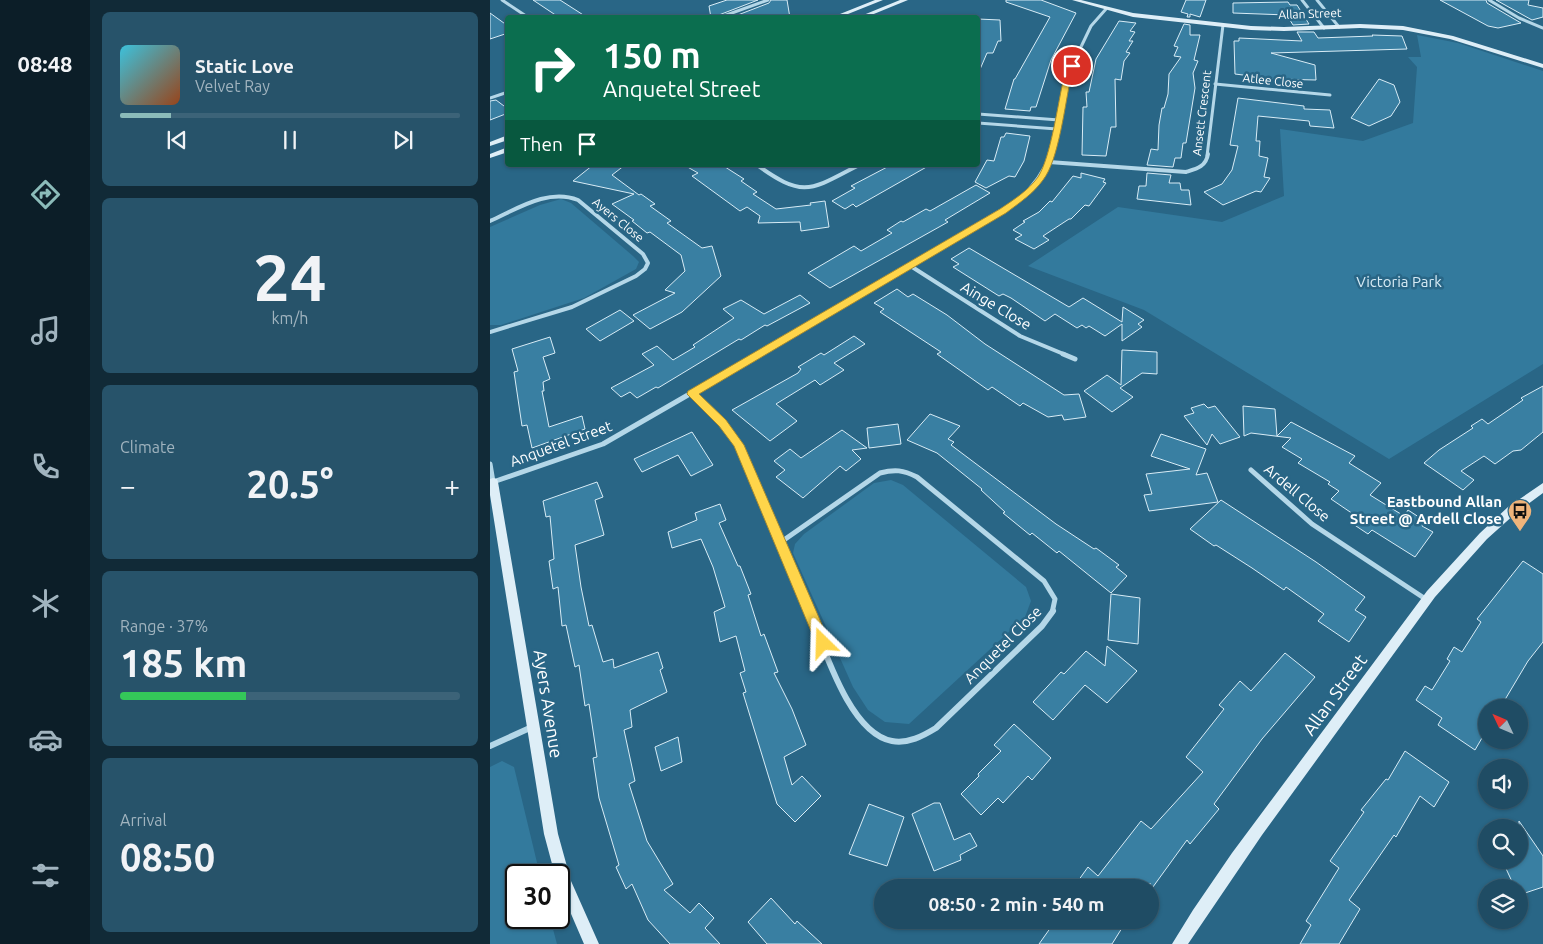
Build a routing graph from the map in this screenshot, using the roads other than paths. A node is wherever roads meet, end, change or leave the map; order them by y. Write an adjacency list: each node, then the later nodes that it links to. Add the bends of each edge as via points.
1 (502, 0): 10 (street)
2 (768, 0): 11 (street)
3 (880, 0): 12 (street)
4 (905, 0): 13 (street)
5 (1075, 0): 9 (street, Allan Street)
6 (1302, 0): 16 (street)
7 (1317, 0): 15 (street)
8 (1489, 0): 17 (street)
9 (1106, 9): 14 (street, Allan Street); 25 (street, Anquetel Street, via 1094,21 1070,72)
10 (524, 15)
11 (726, 15)
12 (840, 15)
13 (866, 15)
14 (1223, 25): 16 (street, Allan Street, via 1267,29); 19 (street, Ansett Crescent)
15 (1339, 27): 16 (street, Allan Street); 18 (street, Allan Street, via 1388,26 1438,33)
16 (1324, 28)
17 (1543, 28)
18 (1542, 64)
19 (1215, 84): 21 (street, Atlee Close); 32 (street, Ansett Crescent, via 1206,160 1196,170 1186,172)
20 (505, 93): 22 (street)
21 (1330, 95)
22 (490, 98)
23 (980, 114): 24 (street)
24 (984, 115): 25 (street); 26 (street)
25 (1059, 120): 27 (street, Anquetel Street)
26 (980, 123): 27 (street)
27 (1057, 129): 32 (street, Anquetel Street)
28 (505, 138): 29 (street)
29 (490, 144)
30 (505, 150): 31 (street)
31 (490, 156)
32 (1049, 162): 36 (street, Anquetel Street, via 1041,178 1019,200)
33 (760, 167): 34 (street, via 788,185 803,188 816,186)
34 (855, 167)
35 (490, 221): 37 (street, Ayers Close, via 547,197 566,195 578,200 643,254 648,264 636,276 572,307)
36 (909, 266): 38 (street, Ainge Close, via 1020,336); 39 (street, Anquetel Street)
37 (490, 332)
38 (1075, 359)
39 (692, 394): 42 (street, Anquetel Street, via 603,444); 44 (street, Anquetel Close, via 723,423 739,445)
40 (490, 464): 42 (street, Ayers Avenue)
41 (1251, 470): 45 (street, Ardell Close, via 1312,524)
42 (493, 482): 46 (street, Ayers Avenue)
43 (1543, 487): 45 (street, Allan Street, via 1477,542)
44 (781, 542): 44 (street, Anquetel Close, via 843,692 860,718 875,733 897,743 922,738 936,728 1055,610 1055,595 1044,581 918,477 903,470 887,470 870,478)
45 (1427, 600): 49 (street, Allan Street, via 1213,891)
46 (533, 727): 47 (street); 48 (street, Ayers Avenue, via 557,858 574,908)
47 (490, 746)
48 (592, 944)
49 (1179, 944)

